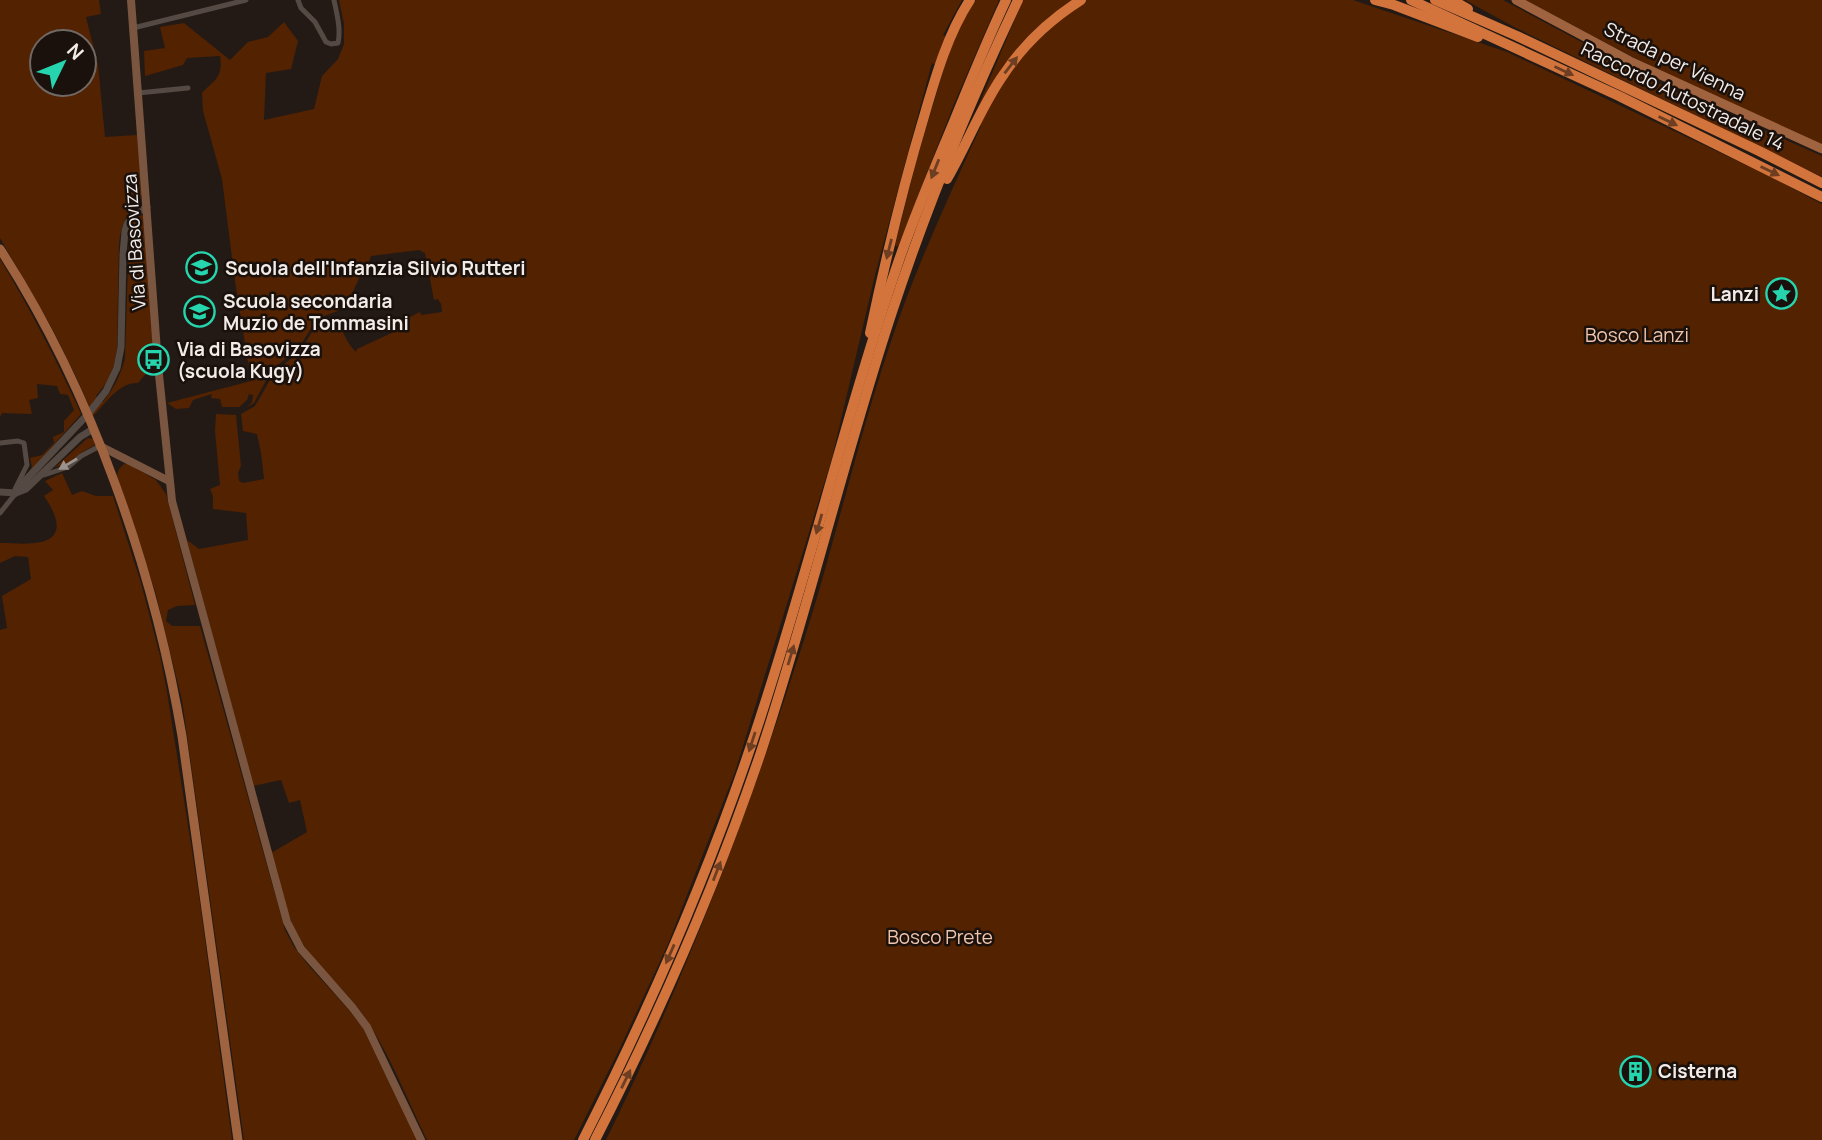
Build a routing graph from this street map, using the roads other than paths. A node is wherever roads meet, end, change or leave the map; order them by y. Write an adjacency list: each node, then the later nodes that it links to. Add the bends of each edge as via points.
1 (131, 0): 14 (main road, Via di Basovizza)
2 (246, 0): 14 (street)
3 (298, 0): 4 (street, via 326,42 335,45 339,27)
4 (334, 0)
5 (970, 0): 26 (highway, one-way to 26, via 950,39 916,143)
6 (1006, 0): 19 (highway)
7 (1018, 0): 19 (highway)
8 (1082, 0): 23 (highway, one-way to 8, via 1014,60 1046,26)
9 (1376, 0): 16 (highway)
10 (1411, 0): 16 (highway)
11 (1436, 0): 15 (highway)
12 (1452, 0): 15 (highway)
13 (1516, 0): 20 (main road, Strada per Vienna, via 1630,61)
14 (133, 28): 18 (main road, Via di Basovizza)
15 (1517, 36): 21 (highway, Raccordo Autostradale 14)
16 (1525, 52): 22 (highway, Raccordo Autostradale 14, one-way to 22)
17 (188, 88): 18 (street)
18 (138, 93): 24 (main road, Via di Basovizza)
19 (965, 108): 23 (highway); 26 (highway, one-way to 26, via 899,260)
20 (1822, 149)
21 (1822, 183)
22 (1822, 197)
23 (933, 198): 38 (highway, one-way to 23, via 664,995 734,827 777,701 892,313)
24 (147, 207): 31 (main road, Via di Basovizza); 33 (street, via 134,214 125,231 120,358 110,386)
25 (0, 249): 27 (main road, via 46,328)
26 (857, 393): 37 (highway, one-way to 37, via 767,698 724,822 629,1048)
27 (93, 429): 29 (main road); 30 (street)
28 (0, 443): 33 (street, via 24,443 27,465)
29 (100, 446): 30 (street, one-way to 30, via 68,467); 31 (main road); 35 (main road, via 148,585 173,684)
30 (35, 480): 33 (street)
31 (169, 481): 36 (main road, Via di Basovizza, via 287,922 301,949 367,1027)
32 (0, 492): 33 (street)
33 (16, 493): 34 (street)
34 (0, 513)
35 (238, 1140)
36 (421, 1140)
37 (583, 1140)
38 (595, 1140)

